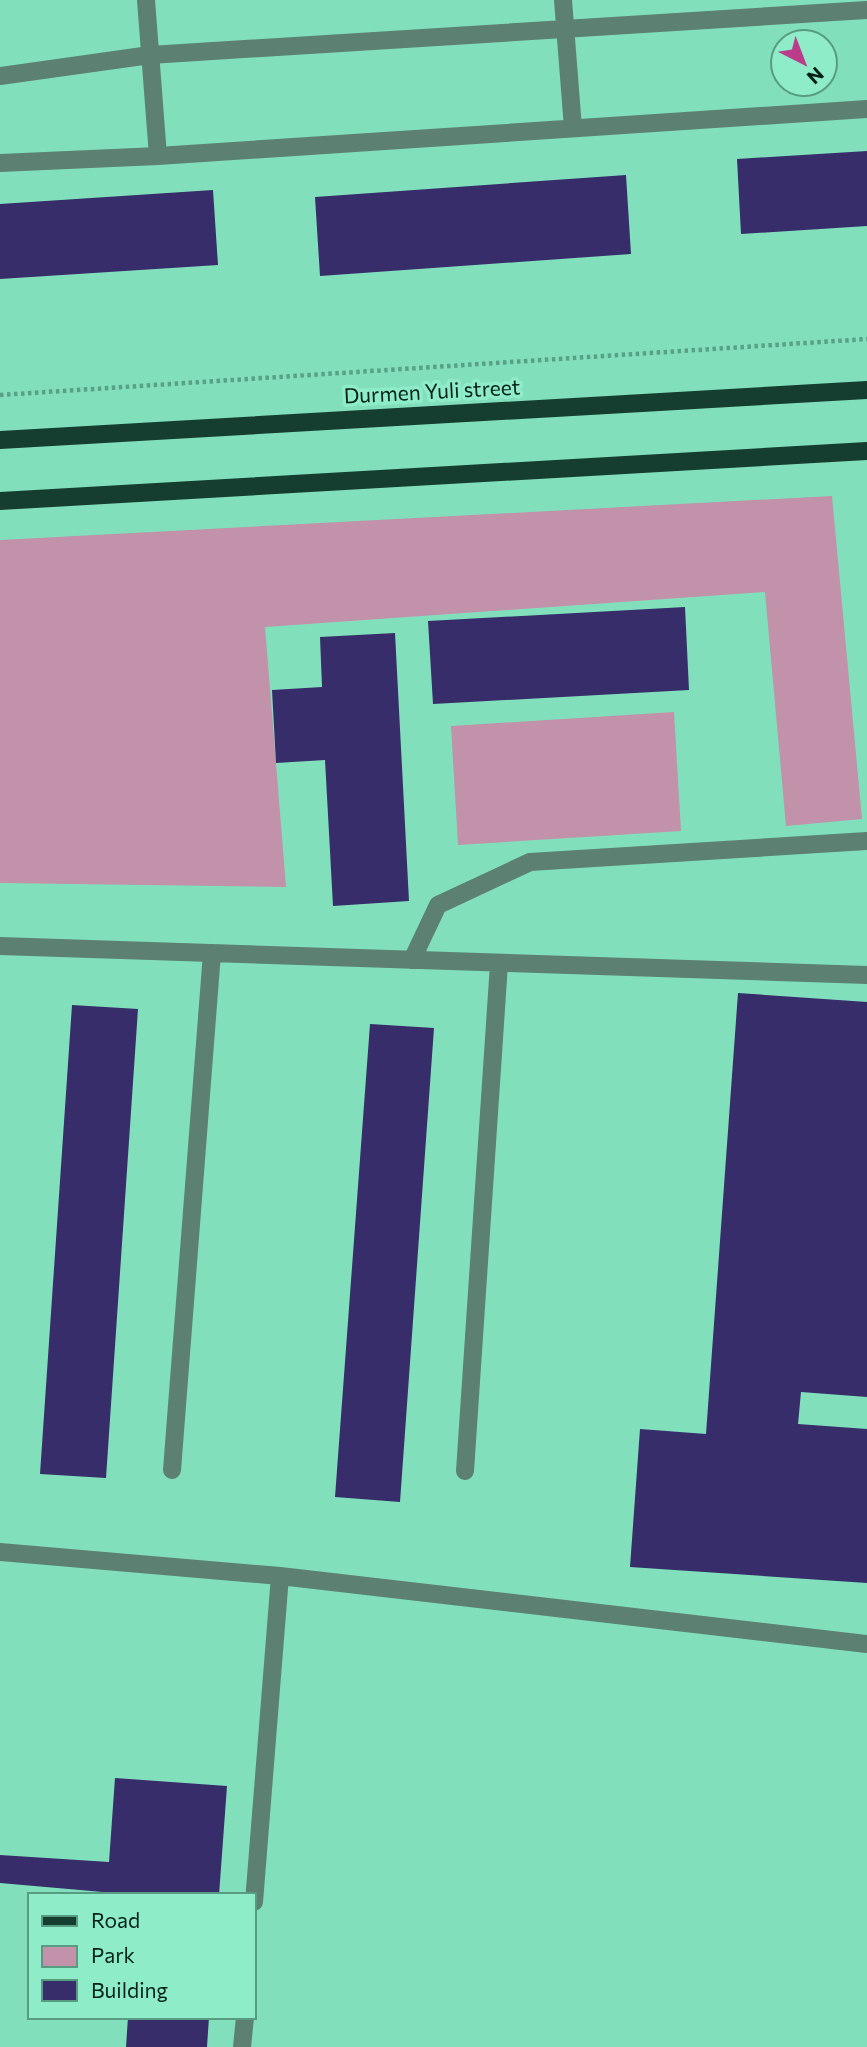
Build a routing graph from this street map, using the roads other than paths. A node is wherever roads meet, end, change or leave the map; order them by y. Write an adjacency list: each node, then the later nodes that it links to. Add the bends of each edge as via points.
1 (146, 0): 5 (lane)
2 (562, 0): 4 (lane)
3 (867, 10): 4 (lane)
4 (565, 29): 5 (lane); 8 (lane)
5 (150, 55): 6 (lane); 9 (lane)
6 (0, 76)
7 (867, 109): 8 (lane)
8 (573, 128): 9 (lane)
9 (158, 156): 10 (lane)
10 (0, 163)
11 (867, 390): 12 (main road, Durmen Yuli street)
12 (0, 440)
13 (867, 451): 14 (main road)
14 (0, 501)
15 (867, 841): 18 (lane, via 530,862 438,905)
16 (0, 946): 17 (lane)
17 (212, 953): 18 (lane); 21 (lane)
18 (412, 960): 19 (lane)
19 (499, 964): 20 (lane); 22 (lane)
20 (867, 975)
21 (172, 1470)
22 (465, 1471)
23 (0, 1552): 24 (lane)
24 (280, 1576): 25 (lane); 26 (lane)
25 (867, 1644)
26 (255, 1893)
27 (244, 2019): 28 (lane)
28 (242, 2047)

